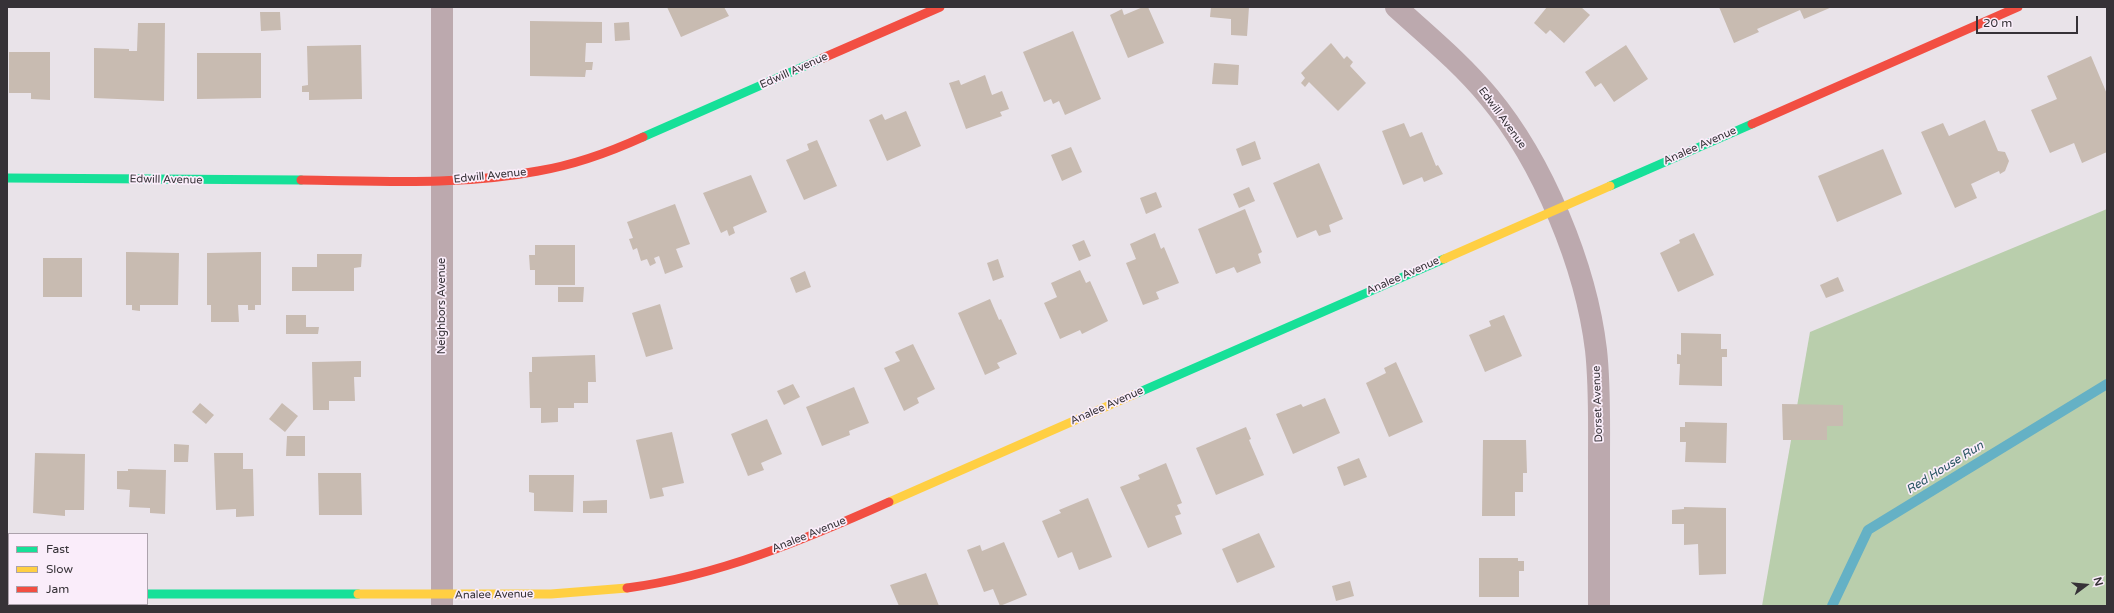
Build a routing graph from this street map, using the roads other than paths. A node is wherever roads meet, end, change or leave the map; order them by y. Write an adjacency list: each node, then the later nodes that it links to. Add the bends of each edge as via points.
1 (442, 7): 6 (street, Neighbors Avenue)
2 (940, 7): 6 (street, Edwill Avenue, via 639,139 589,157 541,170 490,179)
3 (1396, 7): 7 (street, Edwill Avenue, via 1459,64 1489,97 1525,150)
4 (2018, 7): 7 (street, Analee Avenue)
5 (7, 178): 6 (street, Edwill Avenue)
6 (442, 182): 9 (street, Neighbors Avenue)
7 (1554, 209): 9 (street, Analee Avenue, via 864,513 748,559 653,583 599,591); 10 (street, Dorset Avenue, via 1575,258 1588,305 1596,350 1599,404)
8 (148, 594): 9 (street, Analee Avenue)
9 (442, 601)
10 (1599, 606)

